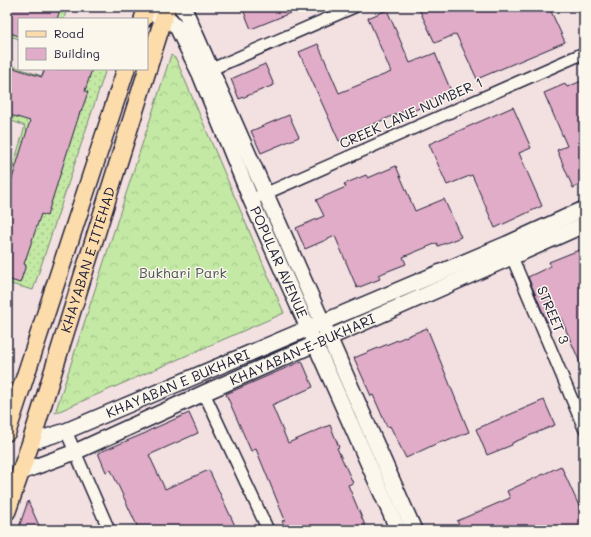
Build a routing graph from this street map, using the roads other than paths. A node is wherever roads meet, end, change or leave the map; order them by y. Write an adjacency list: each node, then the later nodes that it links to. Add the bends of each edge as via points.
1 (181, 7): 9 (street, POPULAR AVENUE, via 186,14)
2 (354, 7): 9 (street)
3 (145, 12): 4 (street, POPULAR AVENUE)
4 (166, 12): 6 (main road, KHAYABAN E ITTEHAD); 9 (street, POPULAR AVENUE)
5 (584, 53): 10 (street, CREEK LANE NUMBER 1)
6 (148, 69)
7 (126, 70): 22 (main road, KHAYABAN E ITTEHAD)
8 (148, 70): 23 (main road, KHAYABAN E ITTEHAD)
9 (206, 72): 10 (street, POPULAR AVENUE); 11 (street, POPULAR AVENUE)
10 (267, 194): 11 (street, CREEK LANE NUMBER 1); 15 (street, POPULAR AVENUE)
11 (251, 200): 16 (street, POPULAR AVENUE)
12 (584, 209): 15 (street, KHAYABAN-E-BUKHARI)
13 (584, 225): 14 (street, KHAYABAN-E-BUKHARI)
14 (512, 257): 17 (street, KHAYABAN-E-BUKHARI); 20 (street, STREET 3)
15 (322, 321): 16 (street, KHAYABAN E BUKHARI); 17 (street, POPULAR AVENUE)
16 (307, 327): 18 (street, POPULAR AVENUE); 21 (street, KHAYABAN E BUKHARI)
17 (328, 338): 18 (street, KHAYABAN-E-BUKHARI); 30 (street, POPULAR AVENUE)
18 (314, 344): 19 (street, KHAYABAN-E-BUKHARI); 29 (street, POPULAR AVENUE)
19 (204, 393): 24 (street, KHAYABAN-E-BUKHARI); 28 (street)
20 (584, 428)
21 (66, 431): 23 (street, KHAYABAN E BUKHARI); 24 (street)
22 (7, 432)
23 (31, 442): 25 (main road, KHAYABAN E ITTEHAD)
24 (75, 452): 25 (street, KHAYABAN-E-BUKHARI); 27 (street)
25 (21, 472): 26 (main road, KHAYABAN E ITTEHAD)
26 (7, 511)
27 (109, 530)
28 (268, 530)
29 (398, 530)
30 (414, 530)

